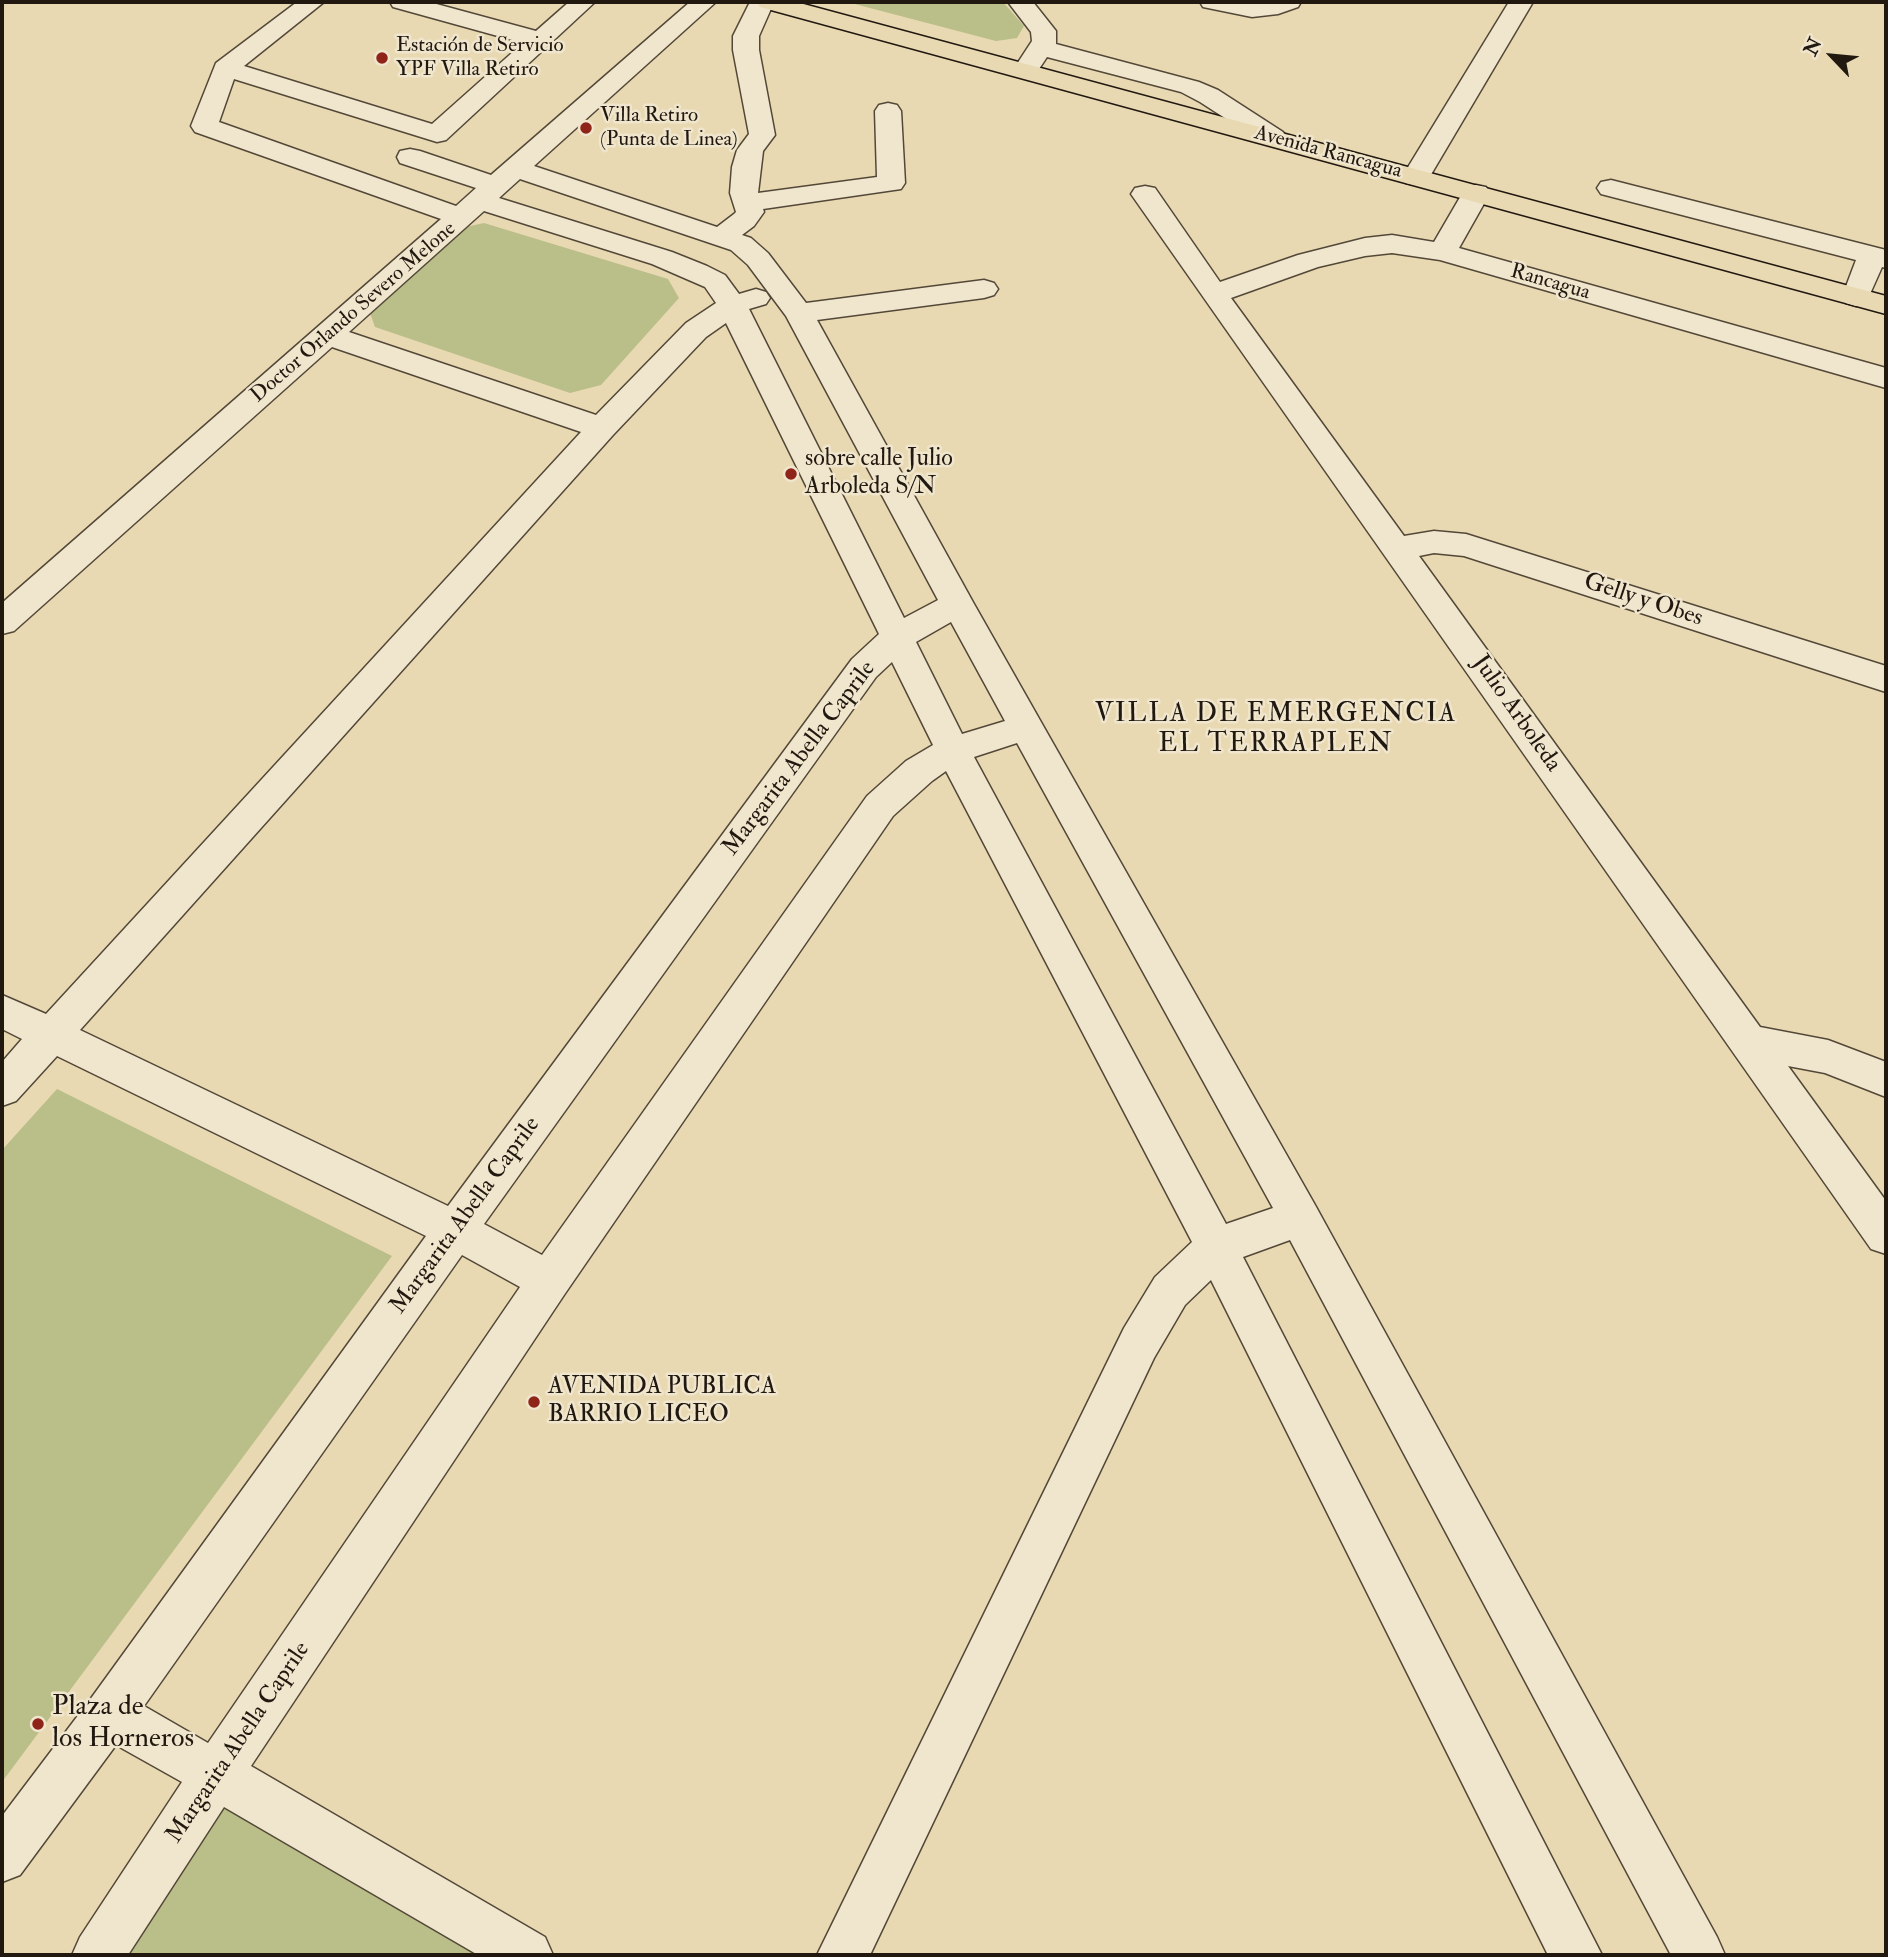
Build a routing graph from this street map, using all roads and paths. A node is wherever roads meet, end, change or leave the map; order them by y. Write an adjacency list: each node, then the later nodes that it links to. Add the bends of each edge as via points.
1 (312, 2): 13 (street)
2 (402, 2): 11 (street)
3 (704, 2): 22 (street, Doctor Orlando Severo Melone)
4 (762, 2): 25 (street, via 746,36 762,135 750,150 746,167)
5 (769, 2): 14 (main road, Avenida Rancagua)
6 (1020, 2): 12 (street, via 1043,31)
7 (1212, 2): 8 (street, via 1252,10)
8 (1289, 2)
9 (1521, 2): 19 (street)
10 (572, 4): 11 (street)
11 (540, 40): 16 (street)
12 (1042, 48): 14 (street); 17 (street, via 1190,88)
13 (225, 68): 16 (street); 20 (street, via 204,126)
14 (1026, 71): 17 (main road, Avenida Rancagua)
15 (888, 111): 25 (street, via 891,183)
16 (437, 134): 18 (street)
17 (1274, 138): 19 (main road, Avenida Rancagua)
18 (410, 157): 20 (street); 22 (street)
19 (1416, 177): 23 (main road, Avenida Rancagua)
20 (377, 186): 22 (street)
21 (1611, 188): 28 (street)
22 (489, 193): 26 (street); 33 (street, via 696,272 715,281); 35 (street, Doctor Orlando Severo Melone)
23 (1476, 193): 27 (street); 31 (main road, Avenida Rancagua)
24 (1145, 194): 30 (street, Julio Arboleda)
25 (747, 203): 26 (street, via 750,212 744,220)
26 (722, 236): 32 (street, via 758,258)
27 (1443, 252): 30 (street, Rancagua, via 1392,244 1364,247); 36 (street, Rancagua)
28 (1879, 257): 31 (street)
29 (984, 289): 32 (street)
30 (1214, 294): 38 (street, Julio Arboleda)
31 (1856, 297): 34 (main road, Avenida Rancagua)
32 (791, 301): 33 (street); 39 (street)
33 (732, 305): 37 (street, via 696,330); 41 (street)
34 (1886, 305)
35 (328, 335): 37 (street); 40 (street, Doctor Orlando Severo Melone)
36 (1886, 378)
37 (601, 428): 46 (street)
38 (1398, 548): 42 (street, Gelly y Obes, via 1434,542 1466,545); 47 (street, Julio Arboleda)
39 (957, 604): 41 (street, Margarita Abella Caprile); 43 (street)
40 (2, 622)
41 (897, 637): 44 (street); 51 (street, Margarita Abella Caprile, via 864,668)
42 (1886, 679)
43 (1027, 727): 44 (street, Margarita Abella Caprile); 50 (street)
44 (953, 750): 53 (street); 54 (street, Margarita Abella Caprile, via 919,771 880,806)
45 (2, 1011): 46 (street)
46 (51, 1035): 49 (street); 51 (street)
47 (1747, 1041): 48 (street, via 1828,1057); 52 (street, Julio Arboleda)
48 (1886, 1080)
49 (2, 1088)
50 (1300, 1218): 53 (street); 62 (street)
51 (456, 1230): 54 (street); 55 (street, Margarita Abella Caprile)
52 (1886, 1235)
53 (1216, 1247): 60 (street, via 1170,1291 1139,1343); 61 (street)
54 (549, 1281): 56 (street, Margarita Abella Caprile)
55 (109, 1714): 56 (street); 57 (street, Margarita Abella Caprile)
56 (216, 1775): 58 (street, Margarita Abella Caprile); 59 (street)
57 (2, 1857)
58 (98, 1955)
59 (527, 1955)
60 (843, 1955)
61 (1576, 1955)
62 (1699, 1955)

